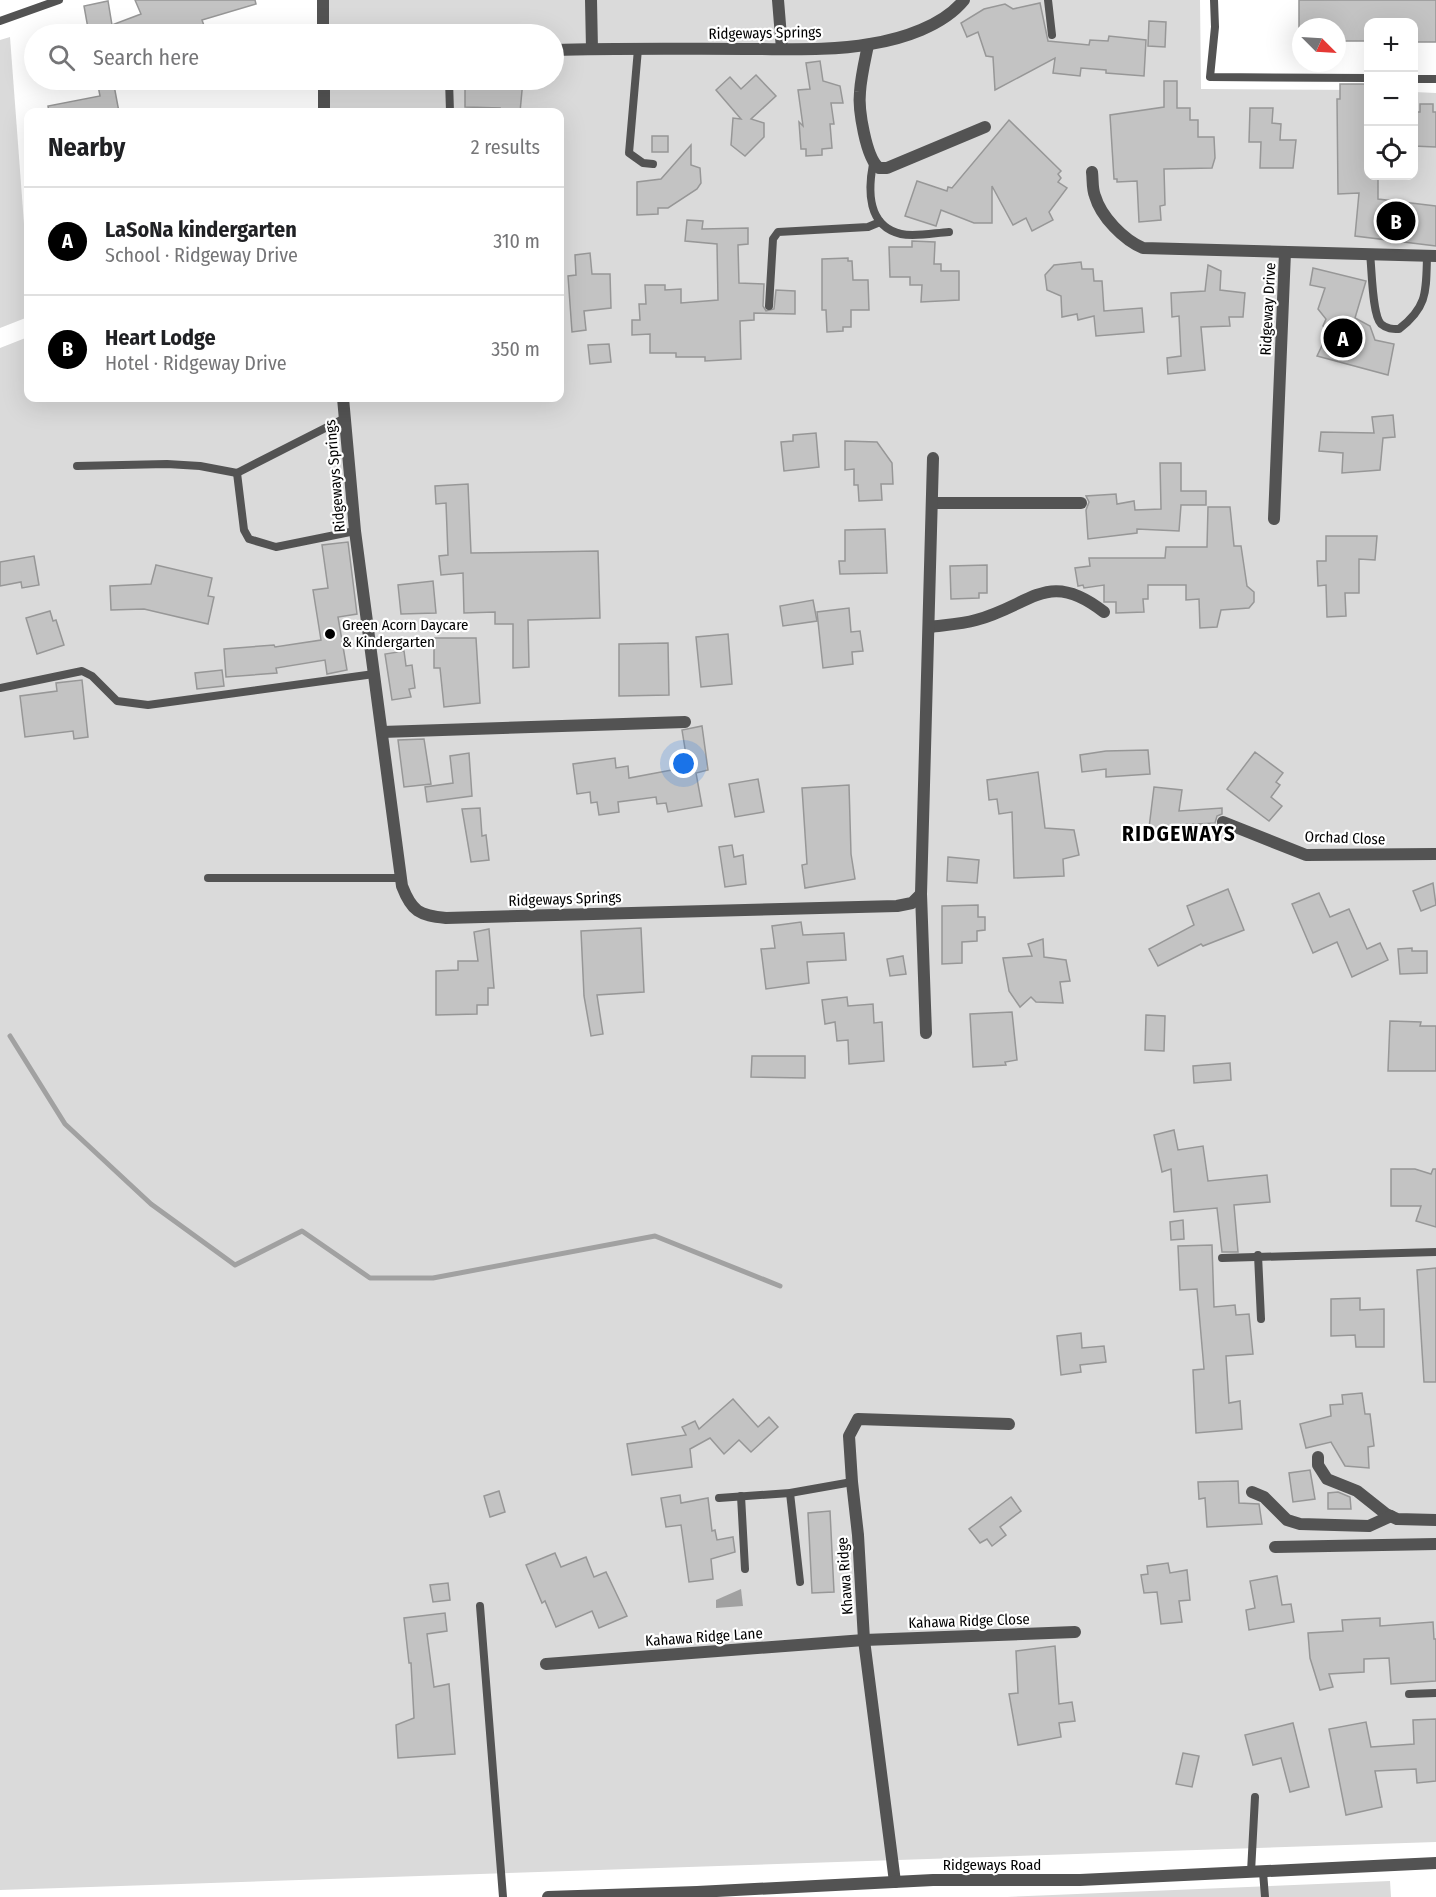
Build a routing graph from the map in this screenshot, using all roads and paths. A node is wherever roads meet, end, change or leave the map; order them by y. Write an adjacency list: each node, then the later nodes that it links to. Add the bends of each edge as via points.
1 (59, 0): 8 (lane)
2 (323, 0): 9 (street)
3 (591, 0): 12 (street)
4 (778, 0): 14 (street)
5 (963, 0): 11 (street, Ridgeways Springs, via 951,14 936,22 904,36)
6 (1048, 0): 10 (lane)
7 (1214, 0): 16 (lane, via 1210,77)
8 (0, 21)
9 (323, 24)
10 (1052, 35)
11 (868, 45): 14 (street, Ridgeways Springs); 25 (street, via 859,94)
12 (592, 49): 13 (street, Ridgeways Springs); 15 (street, Ridgeways Springs)
13 (638, 49): 14 (street, Ridgeways Springs); 24 (lane, via 628,153 643,163)
14 (782, 49)
15 (564, 50)
16 (1364, 78)
17 (1418, 79): 18 (lane)
18 (1436, 79)
19 (324, 90): 21 (street)
20 (449, 90): 22 (lane)
21 (324, 108)
22 (450, 108)
23 (985, 128): 25 (street, via 887,168)
24 (653, 164)
25 (873, 164): 27 (lane, via 869,185 872,206)
26 (1092, 172): 29 (street, via 1095,197 1132,243 1157,250)
27 (880, 222): 28 (lane, via 902,234); 32 (lane, via 868,227 778,232 774,238)
28 (949, 232)
29 (1285, 252): 30 (street, Ridgeway Drive); 40 (street, Ridgeway Drive)
30 (1370, 254): 31 (street, Ridgeway Drive); 31 (lane, via 1375,312 1380,323 1389,329 1399,329 1420,310)
31 (1432, 256)
32 (770, 306)
33 (343, 402): 34 (street, Ridgeways Springs)
34 (345, 418): 37 (lane); 41 (street, Ridgeways Springs)
35 (933, 458): 38 (street)
36 (76, 466): 37 (lane, via 167,464)
37 (237, 473): 41 (lane, via 244,530 249,539 276,547)
38 (932, 503): 39 (street); 43 (street)
39 (1081, 503)
40 (1274, 519)
41 (355, 531): 44 (street, Ridgeways Springs)
42 (1104, 612): 43 (street, via 1068,591 1049,591 976,620)
43 (930, 627): 52 (street)
44 (374, 674): 45 (lane, via 148,705 117,700 82,671); 47 (street, Ridgeways Springs)
45 (0, 688)
46 (685, 722): 47 (street)
47 (382, 732): 51 (street, Ridgeways Springs)
48 (1223, 822): 49 (street, Orchad Close, via 1305,855)
49 (1436, 854)
50 (208, 878): 51 (lane)
51 (401, 878): 52 (street, Ridgeways Springs, via 407,901 414,910 425,916 446,918 897,906 912,903)
52 (921, 894): 53 (street)
53 (926, 1034)
54 (1436, 1252): 55 (lane)
55 (1258, 1255): 56 (lane); 57 (lane)
56 (1222, 1258)
57 (1261, 1319)
58 (1009, 1424): 60 (street, Khawa Ridge, via 858,1419 849,1436)
59 (1318, 1457): 65 (street, via 1322,1475 1357,1491)
60 (852, 1482): 62 (lane); 73 (street, Khawa Ridge)
61 (1252, 1492): 65 (street, via 1264,1497 1287,1520 1300,1524 1369,1526)
62 (790, 1493): 63 (lane); 70 (lane)
63 (741, 1496): 64 (lane); 69 (lane)
64 (719, 1498)
65 (1391, 1516): 66 (street)
66 (1436, 1520)
67 (1436, 1544): 68 (street)
68 (1275, 1547)
69 (745, 1569)
70 (800, 1582)
71 (480, 1606): 83 (lane)
72 (1075, 1632): 73 (street, Kahawa Ridge Close)
73 (864, 1640): 74 (street, Kahawa Ridge Lane); 80 (street, Khawa Ridge)
74 (546, 1664)
75 (1436, 1693): 76 (lane)
76 (1408, 1694)
77 (1255, 1797): 79 (lane)
78 (1436, 1863): 79 (street, Ridgeways Road)
79 (1257, 1872): 80 (street, Ridgeways Road, via 1080,1880); 85 (lane)
80 (895, 1882): 81 (street, Ridgeways Road)
81 (697, 1895): 82 (street, Ridgeways Road)
82 (623, 1896): 84 (street, Ridgeways Road)
83 (504, 1897)
84 (548, 1897)
85 (1265, 1897)

